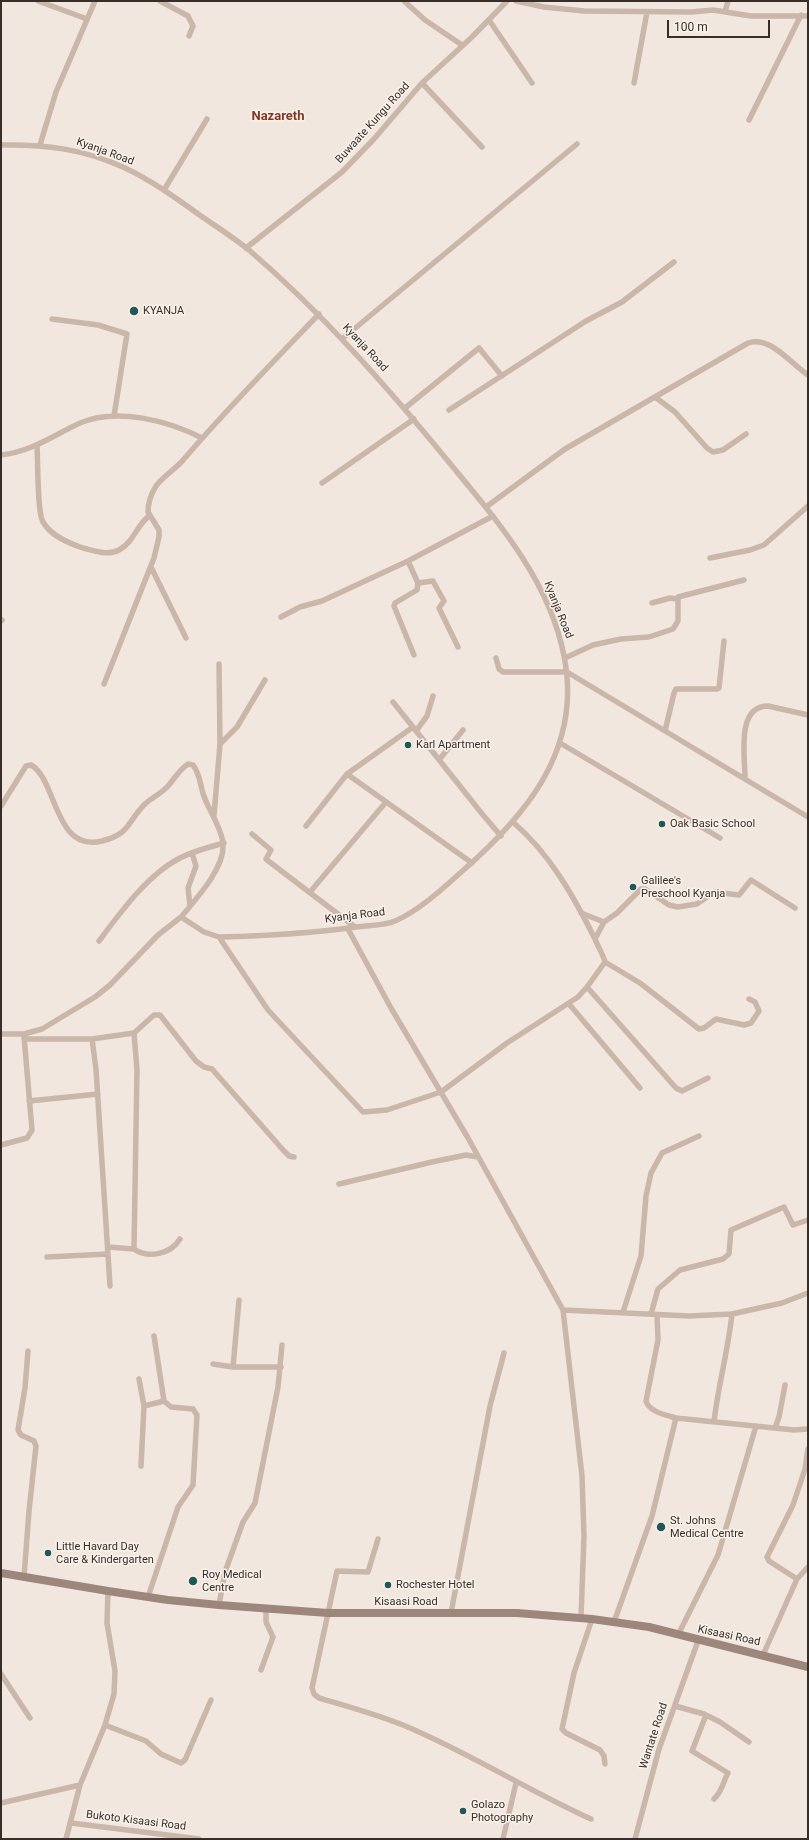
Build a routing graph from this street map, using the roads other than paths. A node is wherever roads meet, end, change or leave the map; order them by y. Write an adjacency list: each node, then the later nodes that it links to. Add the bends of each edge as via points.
1 (38, 1): 12 (street)
2 (96, 1): 12 (street)
3 (160, 1): 14 (street, via 191,19 193,26)
4 (404, 1): 15 (street, via 425,20)
5 (507, 1): 13 (street, Buwaate Kungu Road)
6 (516, 1): 8 (street, via 563,9)
7 (728, 1): 9 (street)
8 (647, 12): 9 (street); 18 (street)
9 (725, 12): 10 (street, via 751,16)
10 (801, 16): 11 (street); 20 (street)
11 (808, 16)
12 (87, 19): 23 (street, via 56,92)
13 (489, 20): 15 (street, Buwaate Kungu Road); 17 (street)
14 (189, 36)
15 (462, 46): 16 (street, Buwaate Kungu Road)
16 (422, 83): 24 (street); 26 (street, Buwaate Kungu Road, via 342,172)
17 (532, 83)
18 (634, 83)
19 (207, 119): 25 (street)
20 (749, 120)
21 (577, 144): 30 (street)
22 (1, 145): 23 (street, Kyanja Road)
23 (40, 145): 25 (street, Kyanja Road, via 60,147 122,167)
24 (482, 147)
25 (164, 190): 26 (street, Kyanja Road)
26 (246, 248): 28 (street, Kyanja Road)
27 (674, 262): 32 (street, via 622,302)
28 (319, 314): 30 (street, Kyanja Road); 39 (street)
29 (52, 319): 36 (street, via 98,325 127,334)
30 (342, 338): 34 (street, Kyanja Road)
31 (808, 375): 33 (street, via 771,345 757,340)
32 (502, 376): 34 (street, via 479,348); 35 (street)
33 (655, 397): 38 (street, via 675,412 713,452 722,450); 44 (street, via 565,449)
34 (405, 408): 37 (street, Kyanja Road)
35 (449, 410)
36 (114, 416): 39 (street, via 163,422 186,429); 40 (street, via 89,420)
37 (414, 419): 42 (street); 44 (street, Kyanja Road)
38 (746, 434)
39 (202, 438): 45 (street, via 175,470 159,482 150,500)
40 (37, 445): 41 (street, via 24,451); 45 (street, via 41,515 47,527 62,540 91,550 111,553 126,546 139,524)
41 (1, 455)
42 (322, 483)
43 (808, 506): 47 (street, via 764,545)
44 (486, 507): 46 (street, Kyanja Road)
45 (149, 516): 49 (street, via 158,530 159,537)
46 (493, 516): 48 (street); 60 (street, Kyanja Road, via 531,573 557,628)
47 (710, 558)
48 (408, 561): 51 (street); 54 (street)
49 (151, 567): 55 (street); 64 (street)
50 (744, 580): 52 (street, via 681,595)
51 (418, 583): 57 (street, via 434,582 444,601 439,608); 58 (street, via 417,590 394,606)
52 (677, 599): 53 (street, via 670,598); 60 (street, via 678,620 674,628 649,637 621,639 593,646)
53 (652, 604)
54 (281, 617)
55 (186, 638)
56 (724, 642): 70 (street, via 719,688 676,689)
57 (458, 647)
58 (414, 655)
59 (496, 658): 62 (street, via 499,669 503,672)
60 (565, 658): 62 (street, Kyanja Road)
61 (219, 664): 72 (street)
62 (567, 672): 70 (street); 71 (street, Kyanja Road, via 568,701)
63 (265, 680): 72 (street, via 237,727)
64 (104, 684)
65 (433, 696): 68 (street, via 427,716)
66 (393, 702): 68 (street)
67 (808, 715): 75 (street, via 768,706 752,711 746,724)
68 (414, 729): 73 (street); 74 (street)
69 (463, 730): 73 (street)
70 (665, 731): 75 (street)
71 (560, 743): 80 (street, Kyanja Road, via 537,791); 84 (street)
72 (220, 744): 78 (street)
73 (439, 760): 83 (street)
74 (347, 774): 76 (street); 81 (street)
75 (745, 778): 79 (street)
76 (386, 802): 87 (street); 88 (street)
77 (1, 806): 78 (street, via 21,777 23,769 31,765 40,774 70,834 80,840 96,843 119,836 125,831 142,807 168,786 178,771 188,764 196,769 205,800)
78 (214, 815): 85 (street)
79 (808, 817)
80 (514, 823): 83 (street, Kyanja Road); 91 (street, via 538,846)
81 (306, 826)
82 (252, 834): 88 (street, via 271,850 266,860)
83 (501, 836): 87 (street, Kyanja Road)
84 (720, 838)
85 (224, 844): 86 (street); 89 (street, via 215,873)
86 (192, 853): 89 (street, via 196,866 188,888); 98 (street, via 164,868 146,885 122,910)
87 (472, 863): 94 (street, Kyanja Road, via 404,916 384,924)
88 (310, 892): 94 (street)
89 (190, 906): 92 (street)
90 (795, 908): 93 (street, via 751,880 739,895 714,892 690,906 669,905 641,889)
91 (581, 912): 93 (street); 97 (street)
92 (182, 917): 96 (street, Kyanja Road, via 204,932); 105 (street, via 158,935 95,997 48,1026)
93 (604, 922): 97 (street)
94 (355, 927): 95 (street, Kyanja Road)
95 (348, 929): 96 (street, Kyanja Road); 109 (street)
96 (219, 937): 109 (street, via 268,1010 363,1112 387,1110)
97 (595, 939): 99 (street)
98 (99, 941)
99 (604, 962): 100 (street); 101 (street, via 640,983 700,1029 716,1019 744,1026 751,1023 759,1011 755,1002)
100 (587, 988): 102 (street); 107 (street, via 676,1088 682,1091)
101 (749, 999)
102 (569, 1004): 108 (street); 109 (street, via 507,1043)
103 (134, 1033): 106 (street); 115 (street, via 154,1015 164,1017 196,1061 212,1069 289,1156); 120 (street, via 137,1070)
104 (1, 1034): 105 (street)
105 (24, 1037): 106 (street); 111 (street)
106 (92, 1039): 110 (street)
107 (708, 1078)
108 (640, 1088)
109 (441, 1092): 114 (street)
110 (98, 1094): 111 (street); 119 (street)
111 (29, 1101): 113 (street, via 32,1130 30,1134 22,1141)
112 (699, 1136): 127 (street, via 662,1153 651,1173 640,1256)
113 (1, 1145)
114 (478, 1157): 116 (street, via 466,1155); 126 (street)
115 (294, 1158)
116 (339, 1184)
117 (808, 1220): 129 (street, via 793,1225 784,1207 731,1230 729,1254 723,1259 680,1270 658,1289)
118 (180, 1239): 120 (street, via 173,1247 155,1254 145,1254)
119 (108, 1247): 120 (street); 121 (street)
120 (134, 1249)
121 (108, 1254): 122 (street); 123 (street)
122 (47, 1257)
123 (110, 1286)
124 (808, 1293): 128 (street, via 782,1303)
125 (239, 1300): 135 (street)
126 (563, 1310): 127 (street); 159 (street, via 582,1476 584,1536)
127 (624, 1312): 129 (street)
128 (732, 1314): 129 (street); 142 (street)
129 (654, 1315): 141 (street, via 658,1340 646,1401 650,1408)
130 (154, 1336): 139 (street)
131 (282, 1345): 136 (street)
132 (28, 1350): 151 (street, via 18,1430 21,1435 34,1441 36,1446 28,1510)
133 (504, 1353): 158 (street, via 490,1406)
134 (213, 1364): 135 (street)
135 (233, 1367): 136 (street)
136 (281, 1367): 155 (street, via 254,1503 243,1522 224,1572)
137 (139, 1379): 140 (street)
138 (785, 1385): 144 (street)
139 (164, 1401): 140 (street); 154 (street, via 171,1407 193,1409 197,1412 193,1485 178,1507)
140 (144, 1406): 147 (street)
141 (676, 1418): 142 (street); 161 (street, via 652,1516)
142 (714, 1422): 143 (street)
143 (756, 1426): 144 (street); 162 (street, via 718,1555)
144 (775, 1428): 145 (street)
145 (808, 1430)
146 (808, 1449): 152 (street, via 802,1480 793,1505 767,1557 769,1561)
147 (141, 1466)
148 (378, 1539): 157 (street, via 368,1572 337,1571)
149 (808, 1567): 152 (street)
150 (1, 1573): 151 (main road, Kisaasi Road)
151 (24, 1577): 153 (main road, Kisaasi Road)
152 (797, 1579): 164 (street)
153 (108, 1591): 154 (main road, Kisaasi Road); 174 (street, via 107,1623 116,1683)
154 (148, 1597): 155 (main road, Kisaasi Road)
155 (218, 1605): 156 (main road, Kisaasi Road)
156 (266, 1608): 157 (main road, Kisaasi Road); 166 (street, via 266,1622 273,1637)
157 (328, 1613): 158 (main road, Kisaasi Road); 177 (street, via 312,1688 316,1696 405,1726 472,1758)
158 (451, 1613): 159 (main road, Kisaasi Road, via 517,1613)
159 (581, 1617): 160 (main road, Kisaasi Road)
160 (592, 1619): 161 (main road, Kisaasi Road); 176 (street, via 574,1674 562,1729 600,1750)
161 (614, 1622): 162 (main road, Kisaasi Road)
162 (678, 1635): 163 (main road, Kisaasi Road)
163 (698, 1641): 164 (main road, Kisaasi Road); 171 (street, Wantate Road)
164 (763, 1655): 165 (main road, Kisaasi Road)
165 (808, 1667)
166 (261, 1670)
167 (1, 1674): 168 (street)
168 (7, 1683): 169 (street); 173 (street)
169 (1, 1685)
170 (210, 1700): 174 (street, via 185,1760 181,1763 160,1754 146,1741)
171 (675, 1706): 172 (street); 186 (street, Wantate Road, via 659,1750)
172 (706, 1715): 175 (street); 179 (street, via 692,1751 728,1773 721,1792)
173 (30, 1718)
174 (105, 1725): 178 (street)
175 (750, 1742)
176 (605, 1764)
177 (516, 1783): 181 (street); 185 (street)
178 (80, 1785): 180 (street); 182 (street)
179 (714, 1799)
180 (1, 1803)
181 (591, 1819)
182 (72, 1823): 183 (street); 184 (street, Bukoto Kisaasi Road)
183 (66, 1839)
184 (199, 1839)
185 (503, 1839)
186 (635, 1839)

